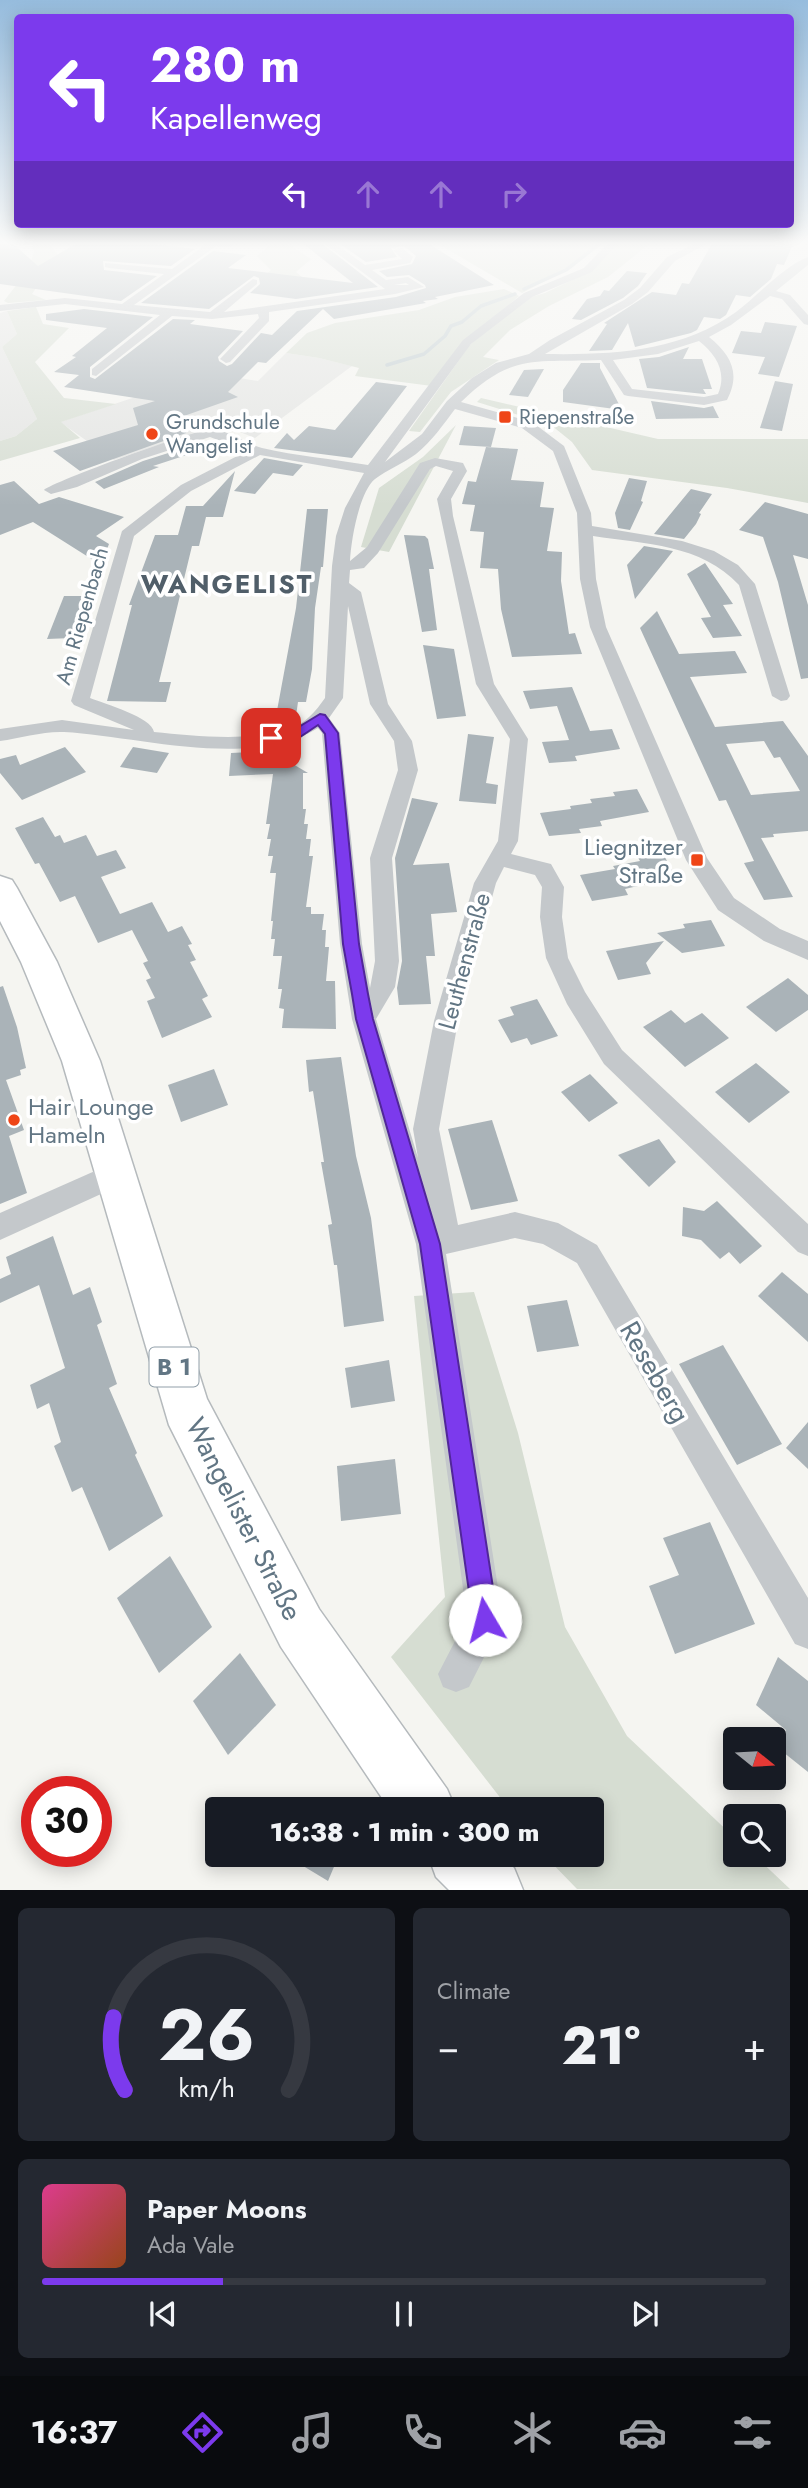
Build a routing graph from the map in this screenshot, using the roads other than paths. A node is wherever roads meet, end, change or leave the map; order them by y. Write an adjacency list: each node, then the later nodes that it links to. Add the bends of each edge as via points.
1 (148, 330): 10 (street)
2 (254, 330): 9 (street)
3 (481, 330): 12 (street, via 446,367)
4 (576, 330): 7 (street)
5 (714, 330): 6 (street)
6 (702, 338): 8 (street, via 644,353); 8 (street, via 713,345 724,363 729,381 723,397 704,401 628,392)
7 (533, 357): 8 (street); 11 (street, via 500,366)
8 (605, 357)
9 (226, 359)
10 (96, 372)
11 (452, 404): 13 (street); 17 (street, via 527,425 559,449)
12 (396, 437): 13 (street, via 411,442); 15 (street)
13 (427, 437): 15 (street)
14 (258, 451): 15 (street); 16 (street, via 210,433); 22 (street, Am Riepenbach, via 186,488 127,534 80,701 138,724 146,730)
15 (369, 476): 18 (street, via 352,508)
16 (51, 490)
17 (586, 530): 19 (street, via 677,544 709,554 732,568 747,584); 25 (street, via 588,579 598,627 697,860 726,904 772,935)
18 (340, 575): 20 (street, via 334,698); 23 (street, Leuthenstraße, via 373,550 425,466 435,462 457,466 460,471 444,499 446,516 485,684 519,739 508,841); 26 (street, via 353,592 379,704 403,741 408,770 381,858 387,961 383,987)
19 (780, 696)
20 (320, 718): 22 (street, via 295,734 247,741); 26 (street, via 331,733 351,944)
21 (0, 736): 22 (street, via 62,726)
22 (142, 737)
23 (500, 859): 29 (street, via 543,869 553,887 551,916 557,958 575,997 613,1057); 30 (street, Leuthenstraße, via 485,883 446,1021 431,1100 426,1129 444,1224)
24 (0, 888): 27 (main road, Wangelister Straße / B 1, via 39,962 80,1061)
25 (808, 951)
26 (364, 1019): 30 (street)
27 (113, 1175): 28 (street); 33 (main road, Wangelister Straße / B 1, via 186,1408 300,1628)
28 (0, 1227)
29 (808, 1243)
30 (430, 1244): 31 (street, Reseberg, via 515,1225 548,1232 587,1254); 32 (street, via 485,1620)
31 (808, 1631)
32 (456, 1674)
33 (417, 1797)
34 (464, 1867): 36 (main road)
35 (470, 1867): 37 (main road)
36 (474, 1889)
37 (492, 1889)

